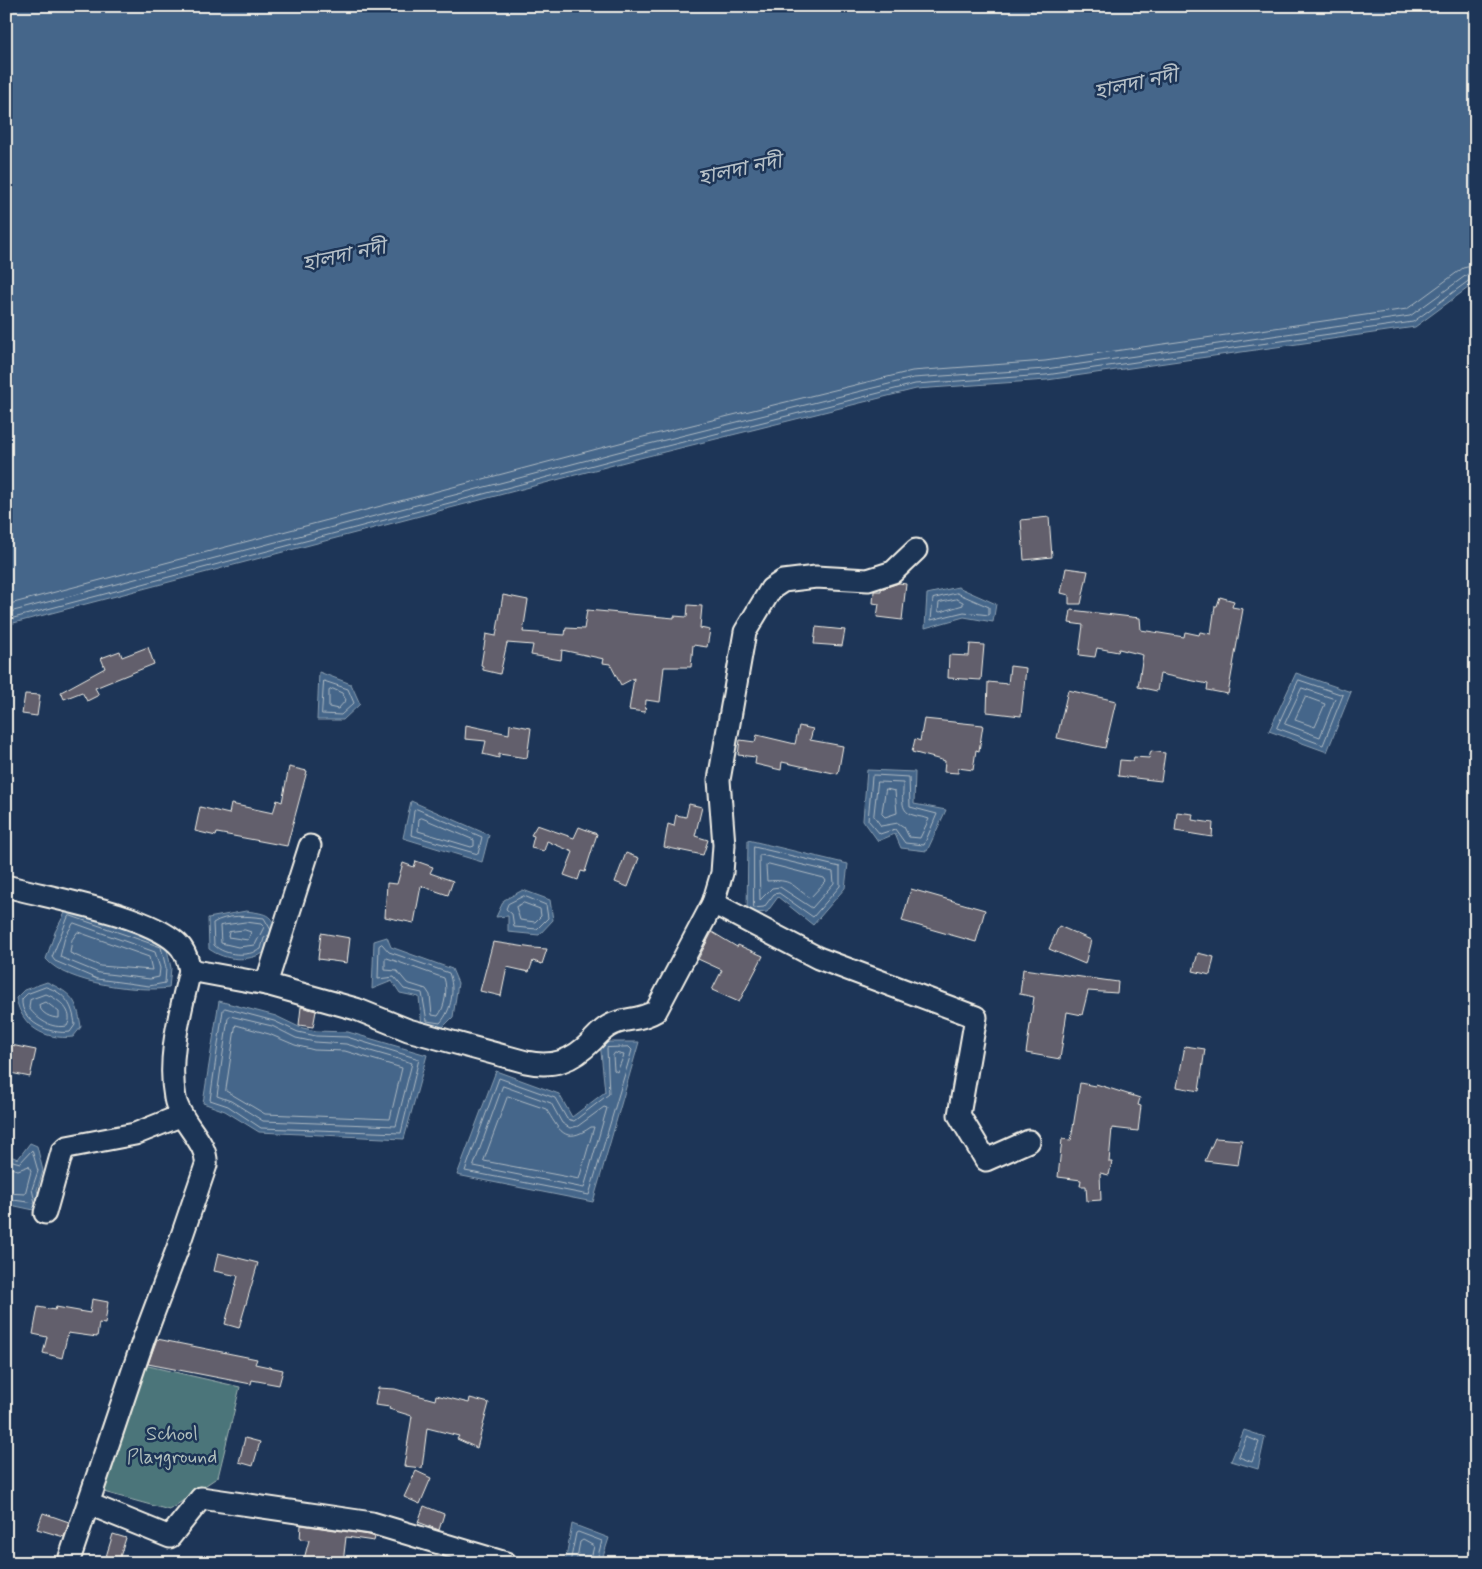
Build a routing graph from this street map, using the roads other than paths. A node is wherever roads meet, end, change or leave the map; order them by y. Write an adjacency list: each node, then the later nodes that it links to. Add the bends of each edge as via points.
1 (916, 550): 4 (street, via 893,572 868,580 816,577 783,581 771,589 745,632 719,780 724,845 722,873)
2 (310, 846): 6 (street)
3 (6, 886): 5 (street, via 154,927 178,943 187,956)
4 (713, 903): 6 (street, via 656,1011 644,1018 608,1026 582,1052 556,1064 526,1062 408,1030 356,1009); 8 (street, via 818,958 976,1017 959,1115 986,1160)
5 (190, 970): 6 (street); 7 (street, via 173,1058 175,1099)
6 (266, 984)
7 (180, 1116): 9 (street, via 135,1134 67,1147 62,1152); 10 (street, via 205,1151 206,1166)
8 (1030, 1142)
9 (45, 1213)
10 (89, 1504): 11 (street); 12 (street, via 170,1537 201,1498 372,1523)
11 (68, 1563)
12 (506, 1563)

